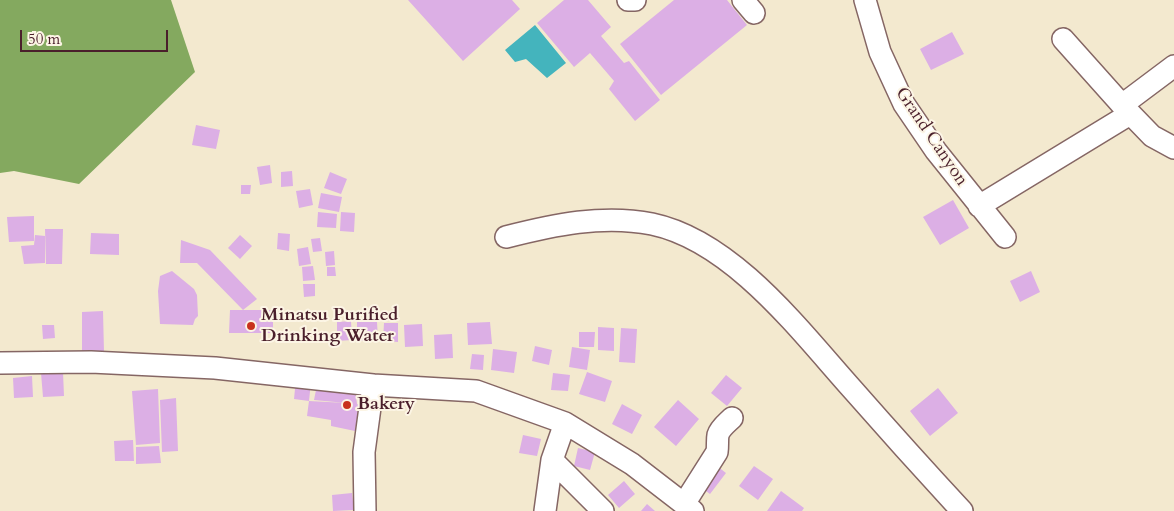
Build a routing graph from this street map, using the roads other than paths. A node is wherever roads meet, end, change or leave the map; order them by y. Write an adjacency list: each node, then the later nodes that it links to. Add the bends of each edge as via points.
1 (628, 0): 2 (street)
2 (635, 0)
3 (864, 0): 8 (street, Grand Canyon, via 880,52 904,104)
4 (1063, 39): 6 (street)
5 (1174, 66): 6 (street)
6 (1126, 110): 7 (street, via 1152,136); 8 (street)
7 (1174, 148)
8 (979, 206): 9 (street, Grand Canyon)
9 (1005, 236)
10 (506, 237): 20 (street, via 582,222 652,224 689,236 729,260 765,293)
11 (0, 363): 12 (street, via 91,362 215,368)
12 (373, 385): 14 (street, via 476,391); 17 (street, via 364,452)
13 (732, 418): 16 (street, via 718,436 717,452)
14 (565, 423): 15 (street); 16 (street, via 632,464)
15 (552, 460): 18 (street); 19 (street)
16 (689, 507)
17 (365, 511)
18 (545, 511)
19 (603, 511)
20 (962, 511)

